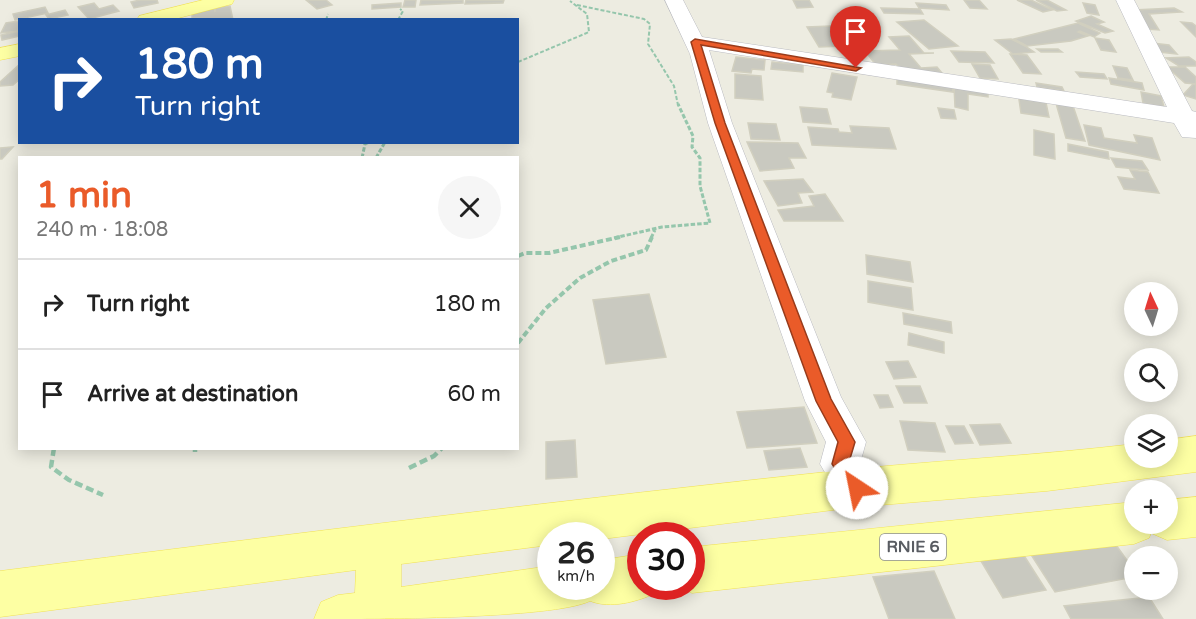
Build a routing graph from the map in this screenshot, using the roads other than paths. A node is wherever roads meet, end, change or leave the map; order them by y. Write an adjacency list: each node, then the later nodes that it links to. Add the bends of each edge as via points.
1 (225, 0): 4 (main road)
2 (674, 0): 5 (street)
3 (1125, 0): 8 (street)
4 (154, 18)
5 (695, 42): 8 (street); 11 (street, via 720,123 820,390 846,442 840,464)
6 (18, 50): 7 (main road)
7 (0, 54)
8 (1190, 118): 9 (street)
9 (1196, 141)
10 (1196, 454): 11 (main road, via 1047,473)
11 (857, 488): 15 (main road)
12 (1196, 517): 13 (main road)
13 (1178, 519)
14 (1124, 524): 16 (main road, RNIE 6)
15 (379, 545): 18 (main road); 19 (main road)
16 (705, 569)
17 (537, 591): 19 (main road)
18 (0, 594)
19 (358, 616)

